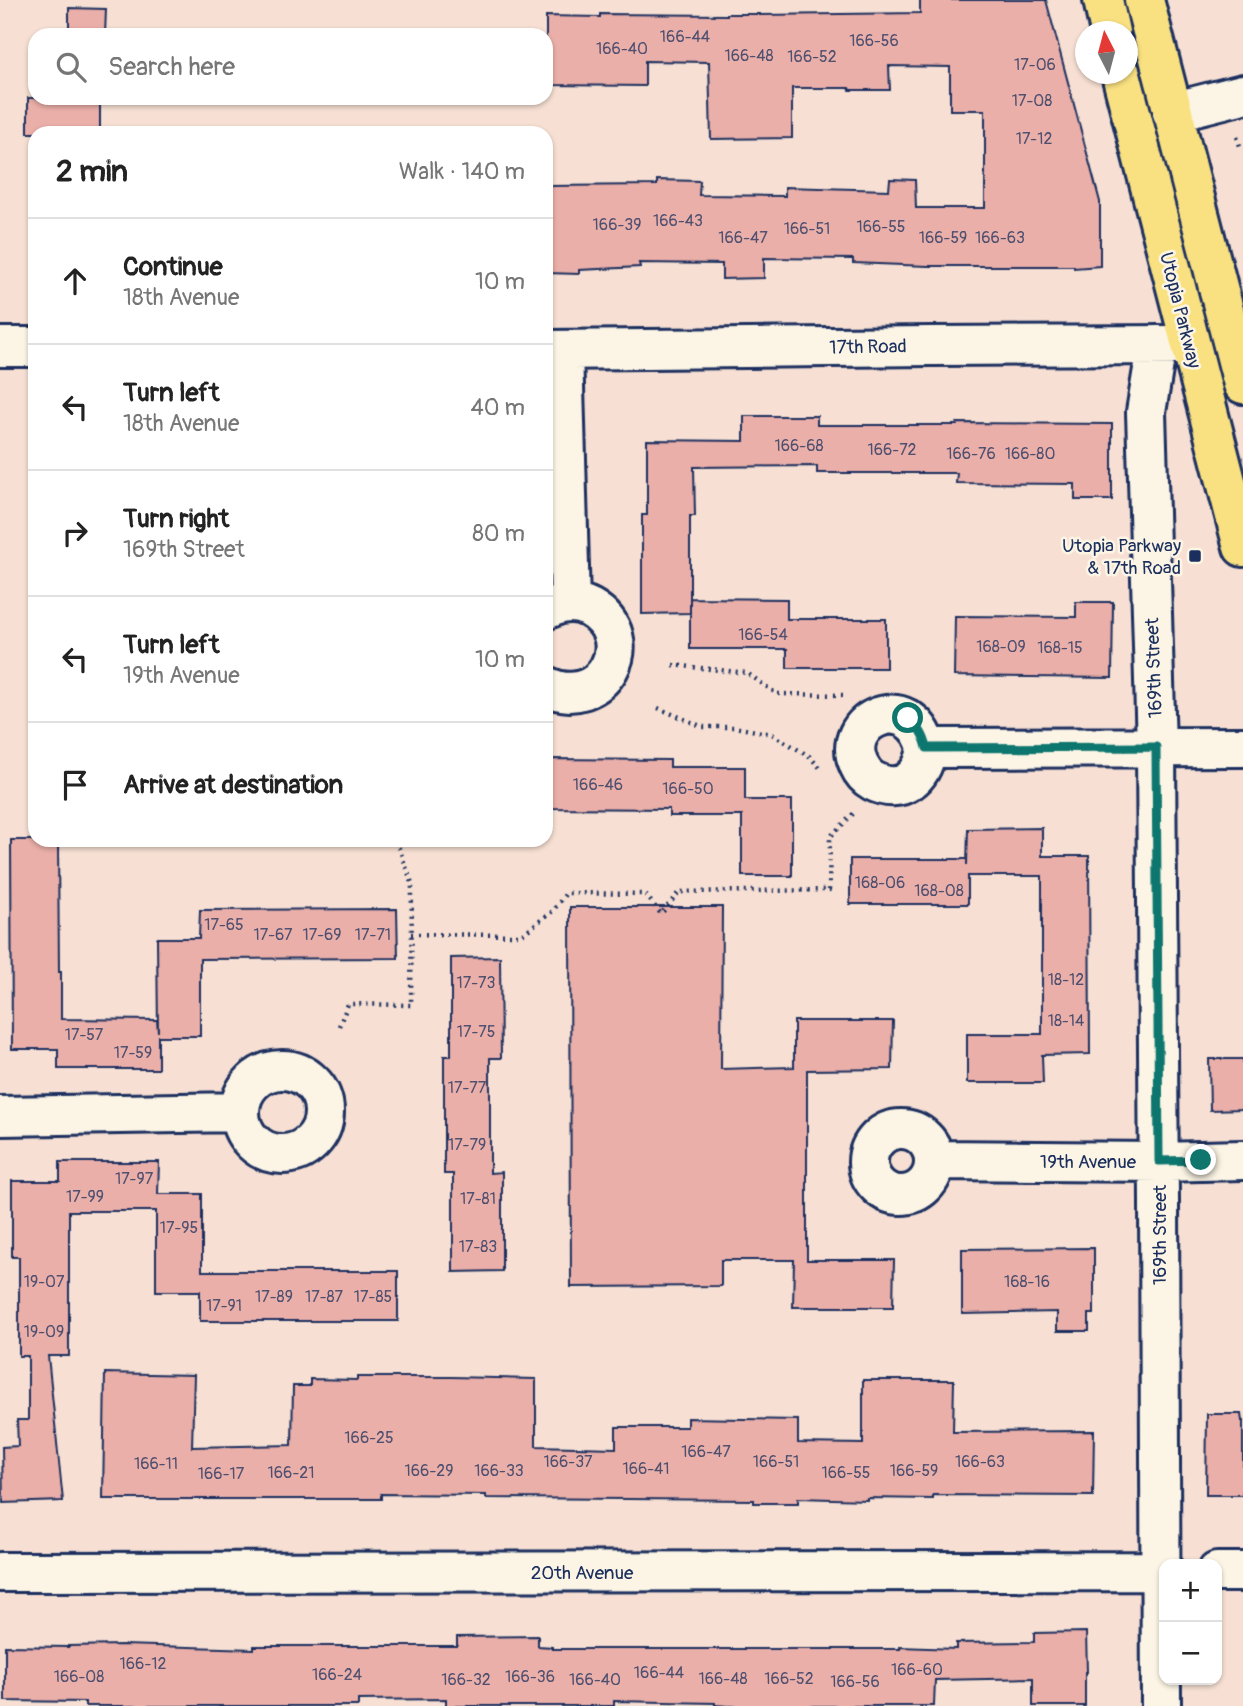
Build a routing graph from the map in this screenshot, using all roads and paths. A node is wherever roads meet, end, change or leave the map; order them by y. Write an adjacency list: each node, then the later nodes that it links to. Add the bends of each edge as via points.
1 (1103, 0): 3 (main road)
2 (1144, 0): 6 (main road, Utopia Parkway)
3 (1108, 21)
4 (1123, 84): 9 (main road, Utopia Parkway)
5 (1243, 94): 6 (street)
6 (1172, 112): 13 (main road, Utopia Parkway)
7 (1237, 137): 8 (path)
8 (1241, 149)
9 (1174, 345): 12 (street, 17th Road); 14 (main road, Utopia Parkway); 20 (street, 169th Street, via 1146,412)
10 (0, 347): 11 (street)
11 (28, 347)
12 (555, 350): 15 (street)
13 (1243, 384)
14 (1243, 547)
15 (558, 606): 17 (street, via 585,606 598,613 608,624 615,652 611,667 590,688 576,692)
16 (673, 665): 18 (path, via 747,673 777,694)
17 (553, 689)
18 (847, 695)
19 (658, 708): 23 (path, via 703,727 772,734 809,757)
20 (1156, 747): 21 (street); 22 (street); 32 (street, 169th Street)
21 (1243, 747)
22 (927, 748)
23 (830, 779)
24 (856, 811): 26 (path, via 830,837 829,890 679,892 661,914 645,894 566,893 553,911 521,935)
25 (399, 847): 26 (path, via 412,884)
26 (411, 934): 27 (path, via 411,1004 348,1004)
27 (339, 1026)
28 (240, 1112): 29 (street)
29 (0, 1116)
30 (934, 1160): 32 (street, 19th Avenue)
31 (1243, 1160): 32 (street, 19th Avenue)
32 (1159, 1161): 33 (street, 169th Street)
33 (1162, 1559)
34 (1159, 1571): 35 (street, 20th Avenue)
35 (0, 1572)
36 (1222, 1572): 37 (street)
37 (1243, 1572)
38 (1162, 1622): 39 (street, 169th Street)
39 (1161, 1706)

